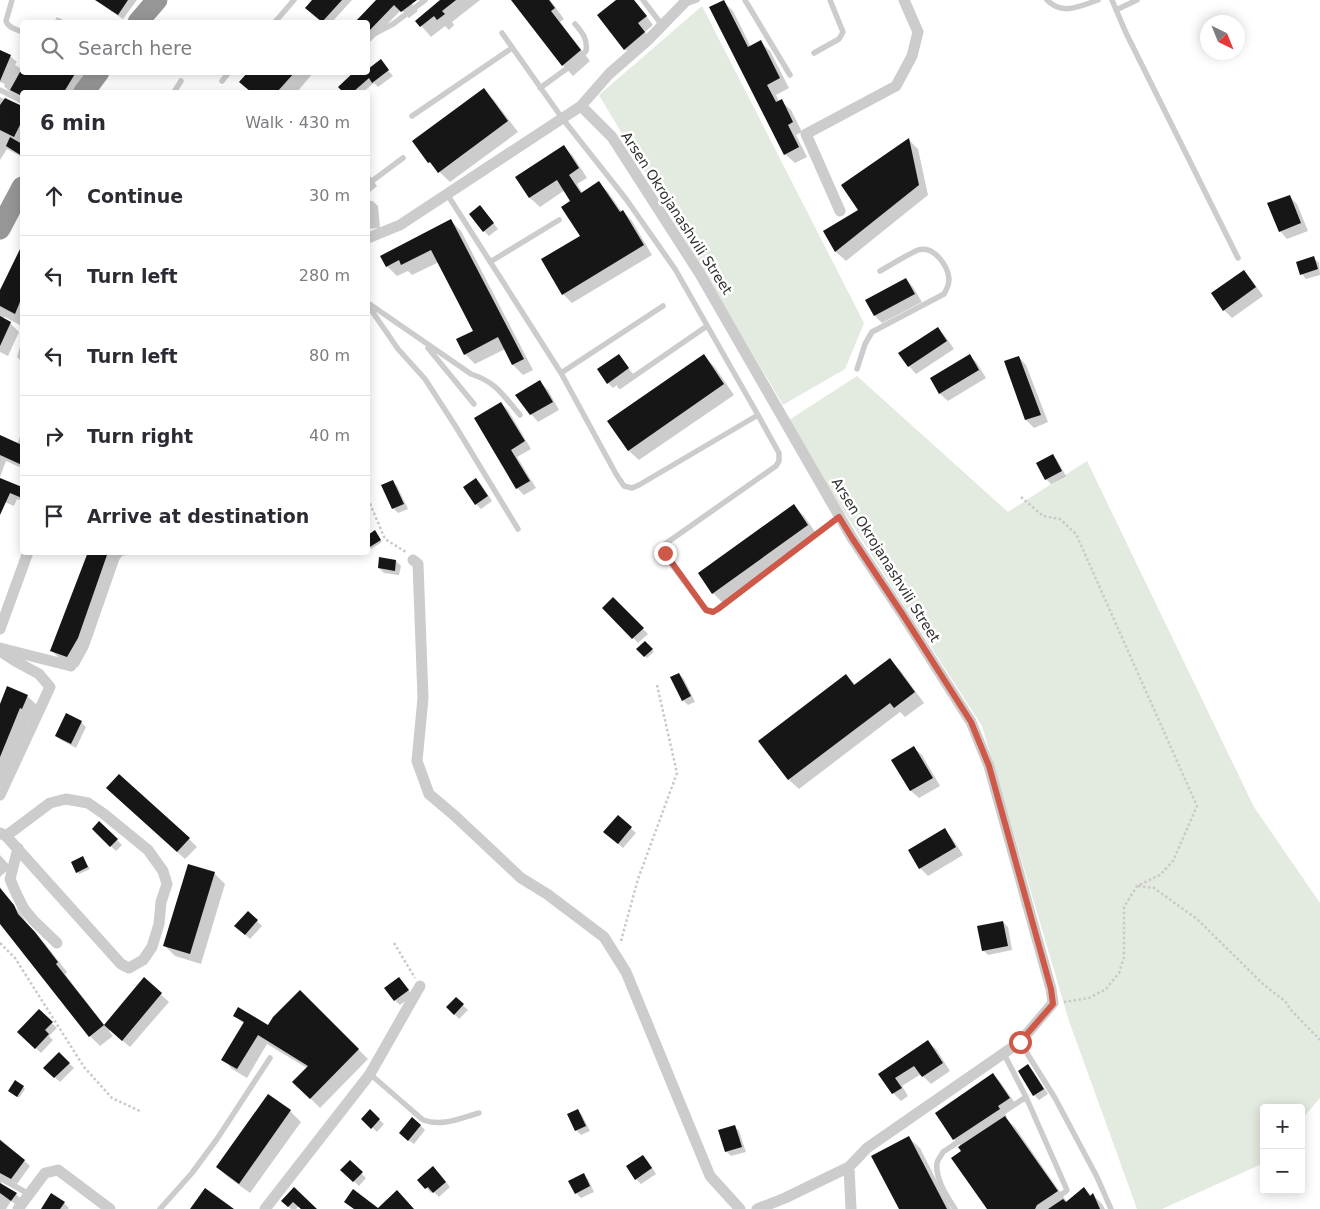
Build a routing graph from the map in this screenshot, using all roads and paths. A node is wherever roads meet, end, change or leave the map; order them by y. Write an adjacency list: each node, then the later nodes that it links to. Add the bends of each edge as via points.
1 (12, 0): 20 (lane, via 6,21 10,27)
2 (157, 0): 16 (highway)
3 (294, 0): 17 (lane)
4 (425, 0): 22 (lane, via 393,24)
5 (643, 0): 19 (lane)
6 (697, 0): 14 (lane)
7 (746, 0): 28 (lane)
8 (830, 0): 24 (lane, via 843,32 839,39)
9 (904, 0): 44 (street, via 918,32 912,56 896,86 806,134)
10 (1047, 0): 11 (lane, via 1054,6 1067,9)
11 (1098, 0)
12 (1112, 0): 15 (lane)
13 (1137, 0): 15 (lane)
14 (684, 3): 19 (street)
15 (1116, 10): 48 (lane)
16 (140, 20)
17 (277, 20)
18 (575, 24): 31 (lane, via 584,34 586,51)
19 (662, 25): 37 (street, via 608,74)
20 (20, 31)
21 (502, 33): 23 (lane)
22 (370, 36)
23 (512, 48): 31 (lane); 38 (lane)
24 (814, 53)
25 (97, 75): 33 (highway)
26 (227, 75): 30 (lane)
27 (305, 75): 35 (lane)
28 (790, 76)
29 (181, 81): 34 (lane)
30 (222, 81)
31 (540, 88): 39 (lane)
32 (0, 90): 36 (lane)
33 (86, 90)
34 (175, 90)
35 (287, 90)
36 (20, 100)
37 (581, 106): 39 (street); 66 (street, Arsen Okrojanashvili Street, via 612,137 700,274)
38 (412, 116)
39 (562, 118): 43 (street); 56 (lane, via 626,199 675,269)
40 (403, 158): 41 (lane)
41 (370, 183)
42 (20, 191): 46 (highway)
43 (446, 194): 47 (street, via 400,225); 49 (lane)
44 (840, 211)
45 (559, 220): 49 (lane)
46 (0, 229)
47 (370, 237)
48 (1238, 258)
49 (490, 262): 59 (lane)
50 (880, 272): 58 (lane, via 920,249 929,250 943,262 949,279 948,287 944,294 872,332)
51 (370, 306): 57 (lane)
52 (663, 306): 59 (lane)
53 (370, 308): 67 (lane, via 398,349 425,379)
54 (0, 311): 55 (lane)
55 (20, 321)
56 (707, 326): 60 (lane); 63 (lane)
57 (423, 342): 61 (lane); 62 (lane, via 471,374 489,381)
58 (857, 369)
59 (561, 373): 63 (lane, via 616,474 624,486 632,488)
60 (620, 386)
61 (474, 404)
62 (520, 415)
63 (758, 415): 66 (lane, via 779,453 776,466 665,544 665,553 706,610 713,612 718,609)
64 (1021, 497): 77 (path, via 1043,516 1060,520 1076,534 1197,806 1173,861 1160,875)
65 (370, 504): 70 (path, via 385,539)
66 (839, 517): 83 (street, Arsen Okrojanashvili Street, via 971,722 989,766)
67 (518, 529)
68 (27, 555): 71 (street)
69 (115, 555): 72 (street, via 84,641 71,666)
70 (410, 556): 81 (street, via 418,564 423,698 417,761 429,794 521,878 604,937)
71 (0, 629)
72 (0, 650): 74 (street, via 39,674 50,687)
73 (657, 685): 81 (path, via 678,773 638,879)
74 (0, 795)
75 (3, 834): 76 (street); 76 (street, via 50,803 66,799 88,803 148,850 163,871 167,884 152,947 143,960 129,968 121,964)
76 (18, 848): 79 (street, via 10,879 24,908)
77 (1136, 886): 83 (path, via 1124,907 1124,957 1119,973 1106,989 1089,998); 84 (path, via 1154,888 1197,919 1264,985 1286,1001)
78 (0, 943): 90 (path, via 15,958 84,1067 112,1098)
79 (57, 943)
80 (394, 943): 82 (path)
81 (616, 957): 100 (street, via 626,972 710,1176)
82 (420, 986): 88 (street)
83 (1053, 1004): 85 (street)
84 (1320, 1040)
85 (1020, 1042): 86 (street); 104 (lane, via 1055,1098 1097,1177)
86 (1003, 1052): 89 (lane); 92 (street, via 867,1148)
87 (270, 1058): 98 (lane, via 212,1146)
88 (370, 1074): 91 (lane, via 423,1120 431,1123); 99 (street)
89 (1026, 1098): 96 (lane, via 943,1152 937,1161 941,1185); 103 (lane, via 1067,1190)
90 (140, 1111)
91 (479, 1113)
92 (849, 1167): 101 (street); 102 (street)
93 (0, 1178): 94 (lane)
94 (29, 1194): 95 (street, via 45,1173 58,1170); 97 (street)
95 (106, 1208)
96 (955, 1208)
97 (18, 1209)
98 (160, 1209)
99 (265, 1209)
100 (740, 1209)
101 (757, 1209)
102 (851, 1209)
103 (1040, 1209)
104 (1110, 1209)

